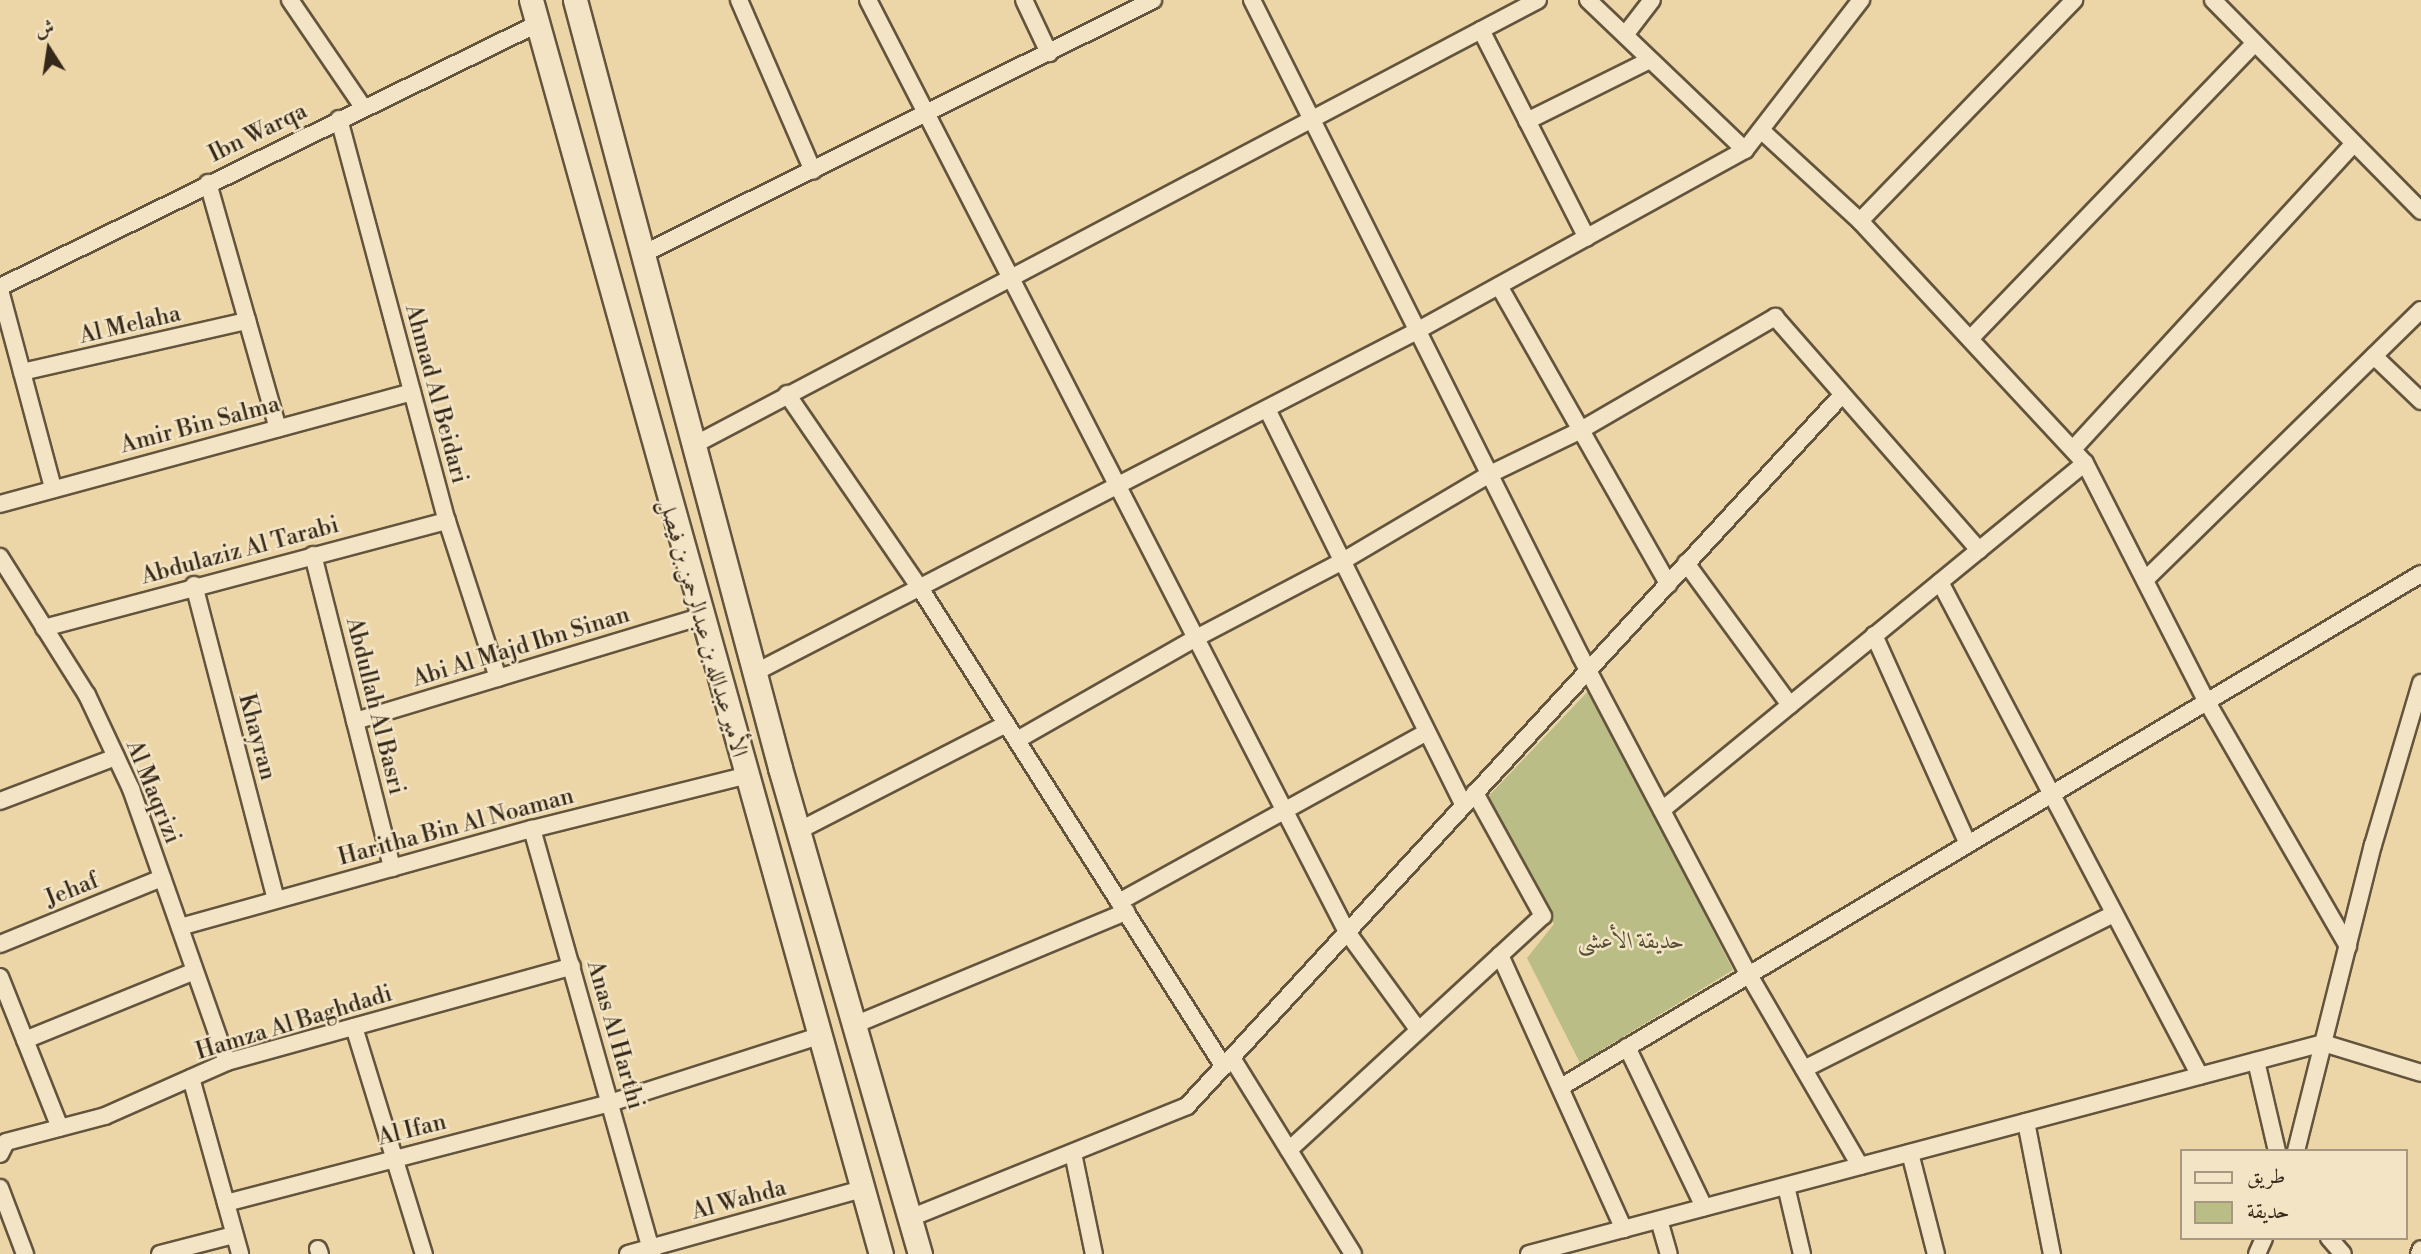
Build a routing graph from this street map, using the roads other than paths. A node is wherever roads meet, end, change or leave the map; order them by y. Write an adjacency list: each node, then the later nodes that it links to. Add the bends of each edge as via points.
1 (290, 0): 21 (street)
2 (531, 0): 15 (main road, الأمير عبدالله بن عبدالرحمن بن فيصل)
3 (575, 0): 34 (main road, الأمير عبدالله بن عبدالرحمن بن فيصل)
4 (739, 0): 29 (street)
5 (868, 0): 22 (street)
6 (1024, 0): 19 (street)
7 (1153, 0): 19 (street)
8 (1252, 0): 23 (street)
9 (1538, 0): 16 (street)
10 (1588, 0): 17 (street)
11 (1652, 0): 17 (street)
12 (1861, 0): 26 (street)
13 (2074, 0): 32 (street)
14 (2213, 0): 18 (street)
15 (537, 24): 21 (street, Ibn Warqa); 70 (main road, الأمير عبدالله بن عبدالرحمن بن فيصل)
16 (1481, 30): 23 (street); 25 (street)
17 (1625, 35): 20 (street)
18 (2255, 43): 27 (street); 41 (street)
19 (1049, 53): 22 (street)
20 (1650, 60): 25 (street); 28 (street)
21 (363, 107): 24 (street, Ibn Warqa)
22 (927, 115): 29 (street); 35 (street)
23 (1312, 118): 35 (street); 40 (street)
24 (339, 119): 30 (street, Ibn Warqa); 44 (street, Ahmad Al Beidari)
25 (1527, 121): 33 (street)
26 (1761, 130): 28 (street); 32 (street)
27 (2354, 143): 31 (street); 52 (street)
28 (1745, 150): 33 (street)
29 (813, 171): 34 (street)
30 (208, 183): 37 (street, Ibn Warqa); 39 (street)
31 (2421, 211)
32 (1860, 221): 41 (street)
33 (1587, 237): 36 (street)
34 (643, 254): 51 (main road, الأمير عبدالله بن عبدالرحمن بن فيصل)
35 (1009, 275): 45 (street); 55 (street)
36 (1499, 286): 40 (street); 50 (street)
37 (0, 288): 43 (street)
38 (2421, 310): 42 (street)
39 (247, 321): 43 (street, Al Melaha); 49 (street)
40 (1415, 332): 48 (street); 54 (street)
41 (1970, 340): 52 (street)
42 (2374, 356): 47 (street); 65 (street)
43 (22, 372): 56 (street)
44 (412, 392): 49 (street, Amir Bin Salma); 58 (street, Ahmad Al Beidari)
45 (787, 394): 51 (street); 69 (street)
46 (1842, 395): 50 (street, via 1775,317); 59 (street); 63 (street)
47 (2421, 401)
48 (1267, 409): 55 (street); 62 (street)
49 (278, 428): 56 (street, Amir Bin Salma)
50 (1581, 430): 54 (street); 67 (street)
51 (694, 444): 75 (main road, الأمير عبدالله بن عبدالرحمن بن فيصل)
52 (2073, 449): 53 (street)
53 (2085, 463): 59 (street); 65 (street)
54 (1488, 475): 62 (street); 74 (street)
55 (1118, 486): 69 (street); 73 (street)
56 (53, 488): 57 (street, Amir Bin Salma)
57 (0, 503)
58 (447, 521): 60 (street, Abdulaziz Al Tarabi); 76 (street, Ahmad Al Beidari)
59 (1979, 550): 66 (street)
60 (313, 555): 68 (street, Abdulaziz Al Tarabi); 80 (street, Abdullah Al Basri)
61 (0, 557): 71 (street, Al Maqrizi)
62 (1342, 562): 73 (street); 82 (street)
63 (1686, 563): 67 (street); 79 (street)
64 (2421, 574): 78 (street)
65 (2145, 580): 78 (street)
66 (1940, 582): 72 (street); 86 (street)
67 (1668, 584): 74 (street)
68 (194, 585): 71 (street, Abdulaziz Al Tarabi); 96 (street, Khayran)
69 (920, 588): 75 (street); 81 (street)
70 (700, 617): 76 (street, Abi Al Majd Ibn Sinan); 85 (main road, الأمير عبدالله بن عبدالرحمن بن فيصل)
71 (44, 628): 84 (street, Al Maqrizi, via 87,695)
72 (1874, 635): 79 (street); 93 (street)
73 (1196, 638): 83 (street); 89 (street)
74 (1588, 670): 87 (street); 90 (street)
75 (754, 673): 92 (main road, الأمير عبدالله بن عبدالرحمن بن فيصل)
76 (498, 678): 80 (street, Abi Al Majd Ibn Sinan)
77 (2421, 682): 102 (street)
78 (2207, 702): 86 (street); 102 (street)
79 (1790, 705): 90 (street)
80 (355, 722): 94 (street, Abdullah Al Basri)
81 (1006, 724): 83 (street); 92 (street)
82 (1425, 733): 87 (street); 89 (street)
83 (1017, 740): 97 (street)
84 (116, 757): 88 (street); 95 (street, Al Maqrizi)
85 (746, 776): 91 (street, Haritha Bin Al Noaman); 111 (main road, الأمير عبدالله بن عبدالرحمن بن فيصل)
86 (2049, 796): 93 (street); 98 (street)
87 (1469, 799): 100 (street); 103 (street, via 1543,916)
88 (0, 801)
89 (1285, 810): 97 (street); 100 (street)
90 (1662, 810): 106 (street)
91 (532, 829): 94 (street, Haritha Bin Al Noaman); 104 (street, Anas Al Harthi)
92 (798, 831): 108 (main road, الأمير عبدالله بن عبدالرحمن بن فيصل)
93 (1968, 844): 106 (street)
94 (392, 868): 96 (street, Haritha Bin Al Noaman)
95 (162, 878): 99 (street, Al Maqrizi); 101 (street, Jehaf)
96 (276, 900): 99 (street, Haritha Bin Al Noaman)
97 (1122, 907): 108 (street); 117 (street)
98 (2113, 914): 118 (street); 120 (street)
99 (180, 927): 105 (street, Al Maqrizi)
100 (1347, 932): 110 (street); 117 (street)
101 (0, 944)
102 (2348, 946): 113 (street)
103 (1500, 955): 110 (street); 122 (street)
104 (572, 965): 109 (street, Hamza Al Baghdadi); 123 (street, Anas Al Harthi)
105 (195, 971): 112 (street); 116 (street, Al Maqrizi)
106 (1749, 975): 114 (street); 118 (street)
107 (0, 977): 112 (street)
108 (854, 1025): 139 (main road, الأمير عبدالله بن عبدالرحمن بن فيصل)
109 (354, 1027): 116 (street, Hamza Al Baghdadi); 132 (street)
110 (1417, 1028): 128 (street)
111 (819, 1036): 123 (street, Al Ifan); 136 (main road, الأمير عبدالله بن عبدالرحمن بن فيصل)
112 (25, 1040): 125 (street)
113 (2323, 1043): 115 (street); 119 (street); 127 (street)
114 (1627, 1047): 122 (street); 138 (street)
115 (2256, 1061): 120 (street); 126 (street)
116 (227, 1062): 121 (street, Hamza Al Baghdadi)
117 (1228, 1062): 128 (street); 129 (street, via 1187,1107)
118 (1804, 1069): 133 (street)
119 (2421, 1073)
120 (2200, 1076): 124 (street)
121 (191, 1078): 125 (street, Hamza Al Baghdadi, via 105,1116); 137 (street)
122 (1561, 1087): 141 (street)
123 (610, 1103): 132 (street, Al Ifan); 145 (street, Anas Al Harthi)
124 (2026, 1122): 130 (street); 159 (street)
125 (60, 1128): 131 (street, Hamza Al Baghdadi, via 6,1142)
126 (2277, 1149)
127 (2296, 1149)
128 (1289, 1150): 154 (street)
129 (1073, 1153): 139 (street); 153 (street)
130 (1910, 1153): 133 (street); 158 (street)
131 (0, 1154)
132 (394, 1157): 137 (street, Al Ifan); 149 (street)
133 (1860, 1166): 134 (street)
134 (1786, 1186): 138 (street); 157 (street)
135 (0, 1188): 146 (street)
136 (863, 1189): 145 (street, Al Wahda); 151 (main road, الأمير عبدالله بن عبدالرحمن بن فيصل)
137 (226, 1203): 142 (street)
138 (1704, 1208): 140 (street)
139 (910, 1218): 152 (main road, الأمير عبدالله بن عبدالرحمن بن فيصل)
140 (1659, 1220): 141 (street); 156 (street)
141 (1624, 1229): 155 (street)
142 (234, 1235): 147 (street); 148 (street)
143 (2331, 1240): 160 (street)
144 (2421, 1249): 161 (street)
145 (651, 1251): 150 (street, Al Wahda)
146 (25, 1254)
147 (160, 1254)
148 (240, 1254)
149 (424, 1254)
150 (628, 1254)
151 (881, 1254)
152 (920, 1254)
153 (1094, 1254)
154 (1353, 1254)
155 (1529, 1254)
156 (1669, 1254)
157 (1802, 1254)
158 (1936, 1254)
159 (2052, 1254)
160 (2343, 1254)
161 (2419, 1254)

